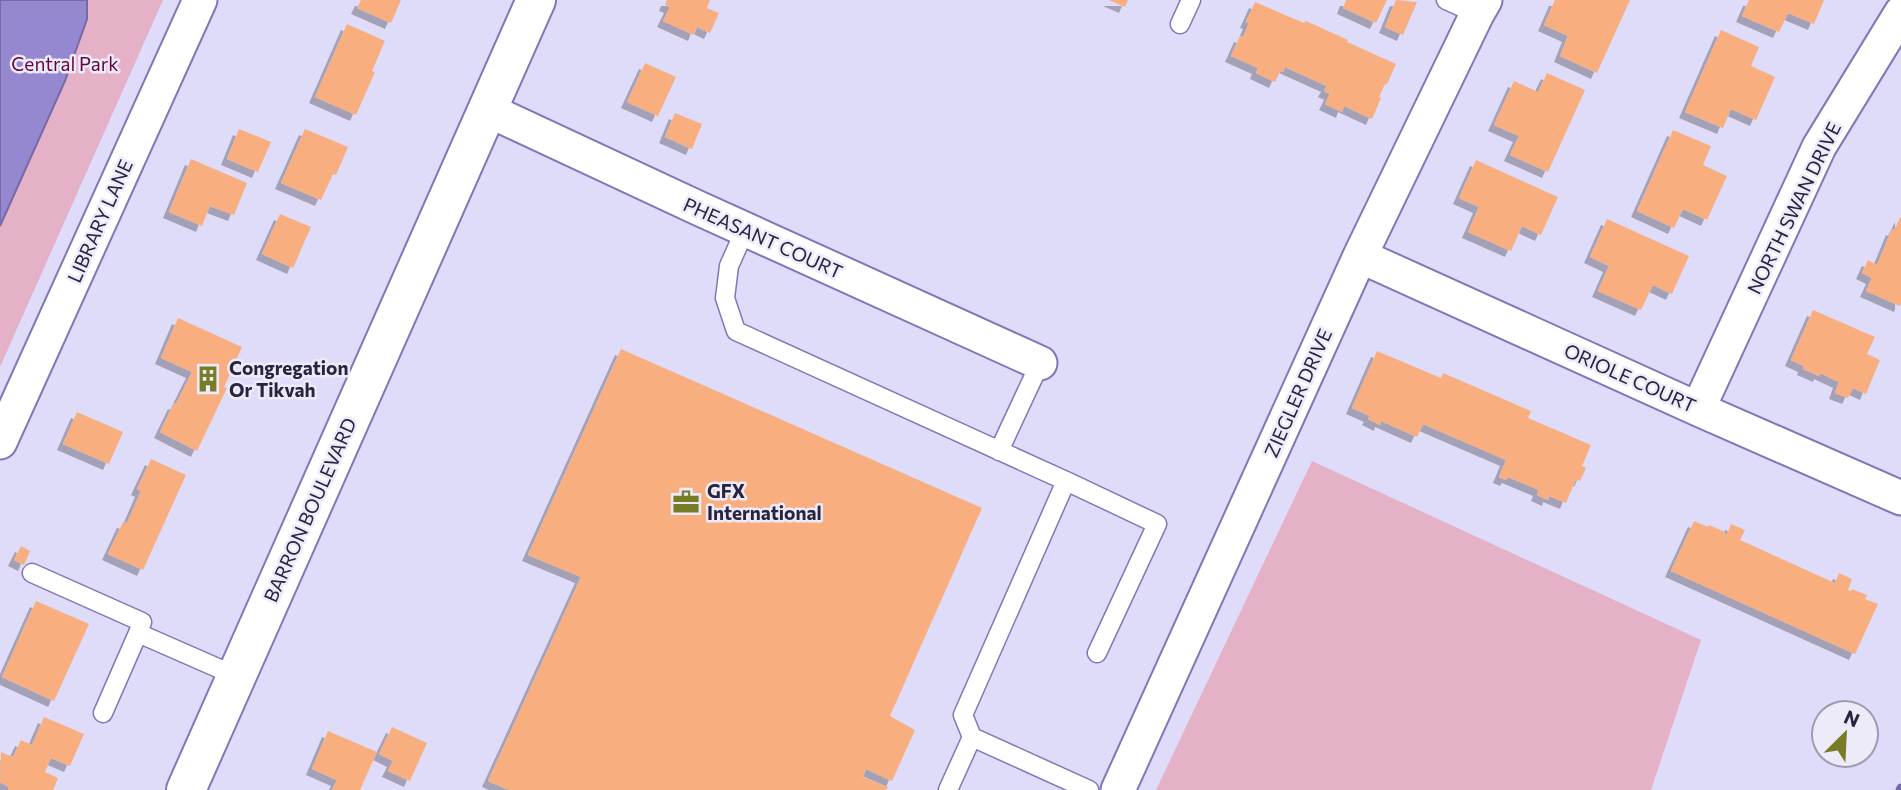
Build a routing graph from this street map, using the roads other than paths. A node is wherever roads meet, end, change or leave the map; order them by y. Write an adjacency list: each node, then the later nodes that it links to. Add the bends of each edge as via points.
1 (200, 0): 13 (street, LIBRARY LANE)
2 (536, 0): 8 (main road, BARRON BOULEVARD)
3 (1191, 0): 7 (lane)
4 (1446, 0): 5 (lane)
5 (1481, 7): 10 (street, ZIEGLER DRIVE)
6 (1901, 13): 12 (street, NORTH SWAN DRIVE, via 1819,147)
7 (1180, 24)
8 (488, 110): 9 (street, PHEASANT COURT); 20 (main road, BARRON BOULEVARD)
9 (745, 230): 11 (street, PHEASANT COURT); 14 (lane, via 729,266 725,298 736,331)
10 (1360, 256): 12 (street, ORIOLE COURT); 26 (street, ZIEGLER DRIVE)
11 (1040, 363): 14 (lane)
12 (1698, 409): 16 (street, ORIOLE COURT)
13 (0, 442)
14 (999, 451): 15 (lane)
15 (1066, 481): 19 (lane, via 1157,524); 22 (lane, via 963,715)
16 (1901, 498)
17 (32, 573): 18 (lane, via 142,622)
18 (138, 633): 20 (lane); 21 (lane)
19 (1097, 653)
20 (236, 676): 23 (main road, BARRON BOULEVARD)
21 (103, 713)
22 (972, 737): 24 (lane); 25 (lane)
23 (186, 790)
24 (948, 790)
25 (1089, 790)
26 (1118, 790)

